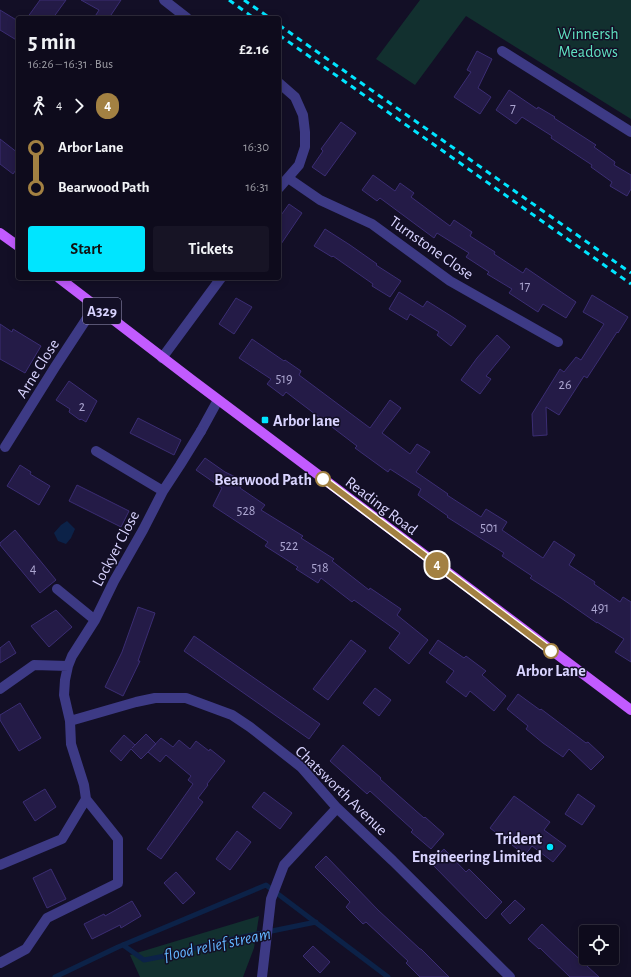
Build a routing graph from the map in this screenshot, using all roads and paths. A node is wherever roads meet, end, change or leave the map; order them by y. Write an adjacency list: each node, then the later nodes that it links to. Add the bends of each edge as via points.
1 (164, 0): 2 (street)
2 (184, 16)
3 (502, 51): 5 (street)
4 (281, 85): 6 (street, via 295,97 305,132 299,165)
5 (631, 132)
6 (288, 178): 7 (street); 13 (street, Turnstone Close, via 320,200 372,224 450,281)
7 (281, 186)
8 (0, 233): 9 (main road)
9 (16, 245)
10 (62, 280): 12 (main road, Reading Road / A329)
11 (220, 280): 14 (street)
12 (95, 306): 14 (main road, Reading Road / A329); 16 (street, Arne Close)
13 (558, 342)
14 (162, 358): 15 (main road, Reading Road / A329)
15 (218, 400): 18 (street, Lockyer Close); 23 (main road, Reading Road / A329)
16 (5, 447)
17 (96, 451): 18 (street)
18 (163, 491): 20 (street, Lockyer Close)
19 (57, 589): 20 (street)
20 (95, 620): 21 (street, Lockyer Close)
21 (68, 666): 22 (street, via 34,665); 24 (street, Lockyer Close, via 64,695)
22 (0, 689)
23 (631, 710)
24 (70, 720): 25 (street, via 71,744); 26 (street, Chatsworth Avenue, via 155,698 186,698 232,715 250,727 301,767)
25 (86, 799): 27 (street, via 62,840); 28 (street, via 118,839 118,883 47,918 26,949)
26 (337, 808): 29 (street, via 284,865 271,899); 30 (street, Chatsworth Avenue)
27 (0, 865)
28 (0, 963)
29 (262, 977)
30 (510, 977)

